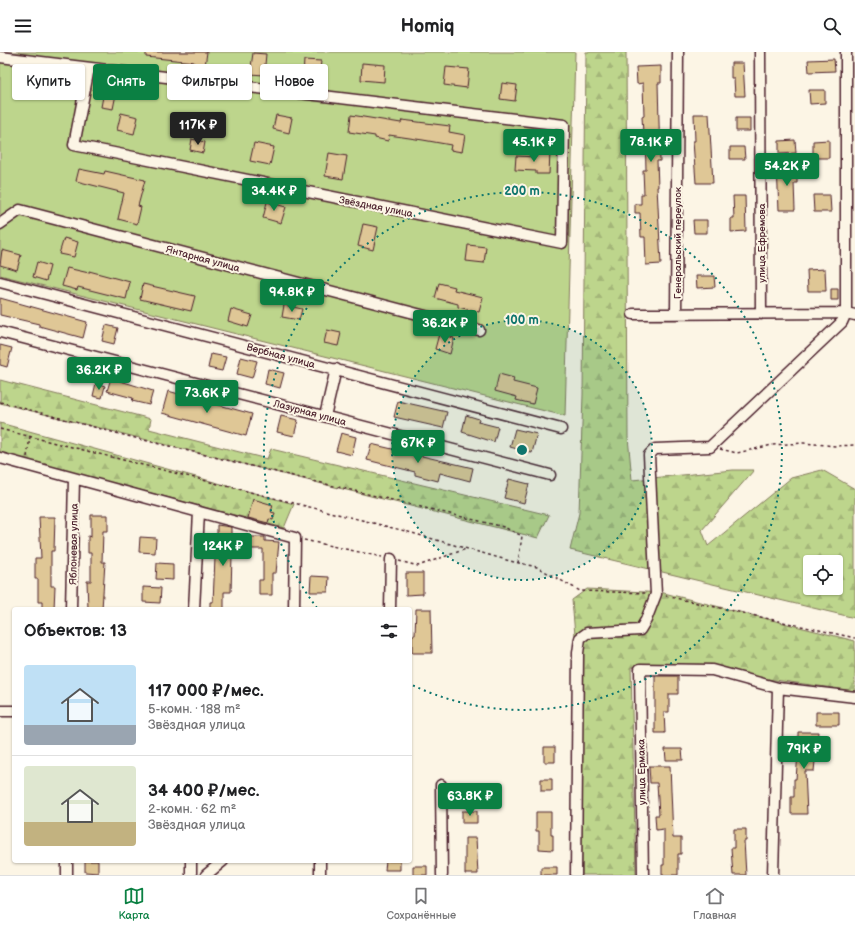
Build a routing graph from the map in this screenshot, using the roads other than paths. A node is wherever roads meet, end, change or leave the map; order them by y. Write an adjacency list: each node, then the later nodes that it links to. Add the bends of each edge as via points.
1 (678, 52): 9 (street, Генеральский переулок)
2 (760, 52): 10 (street, улица Ефремова)
3 (846, 52): 11 (street)
4 (0, 57): 5 (street)
5 (89, 68): 5 (street, Звёздная улица, via 564,125 562,243 74,145)
6 (0, 224): 12 (street, Янтарная улица, via 20,210)
7 (0, 282): 14 (street, Вербная улица)
8 (633, 314): 9 (street)
9 (676, 314): 10 (street)
10 (761, 314): 11 (street)
11 (851, 314): 40 (street, via 710,447 655,449 649,456 656,594 640,630 587,633 580,638)
12 (479, 330)
13 (0, 332): 15 (street, Лазурная улица)
14 (336, 370): 15 (street); 16 (street, Вербная улица)
15 (325, 416): 18 (street, Лазурная улица)
16 (561, 429)
17 (0, 458): 19 (street)
18 (550, 474)
19 (74, 479): 20 (street); 22 (street, Яблоневая улица)
20 (199, 512): 23 (street); 24 (street, via 295,538)
21 (391, 559): 25 (street)
22 (71, 607)
23 (194, 607)
24 (294, 607)
25 (390, 607)
26 (778, 688): 27 (street); 41 (street, улица Ермака, via 712,670 640,669); 42 (street)
27 (855, 697)
28 (0, 711): 29 (street)
29 (12, 711)
30 (441, 785): 39 (street)
31 (67, 863): 35 (street)
32 (191, 863): 36 (street)
33 (221, 863): 37 (street)
34 (320, 863): 38 (street)
35 (67, 875)
36 (191, 875)
37 (206, 875)
38 (320, 875)
39 (442, 875)
40 (576, 875)
41 (643, 875)
42 (773, 875)

